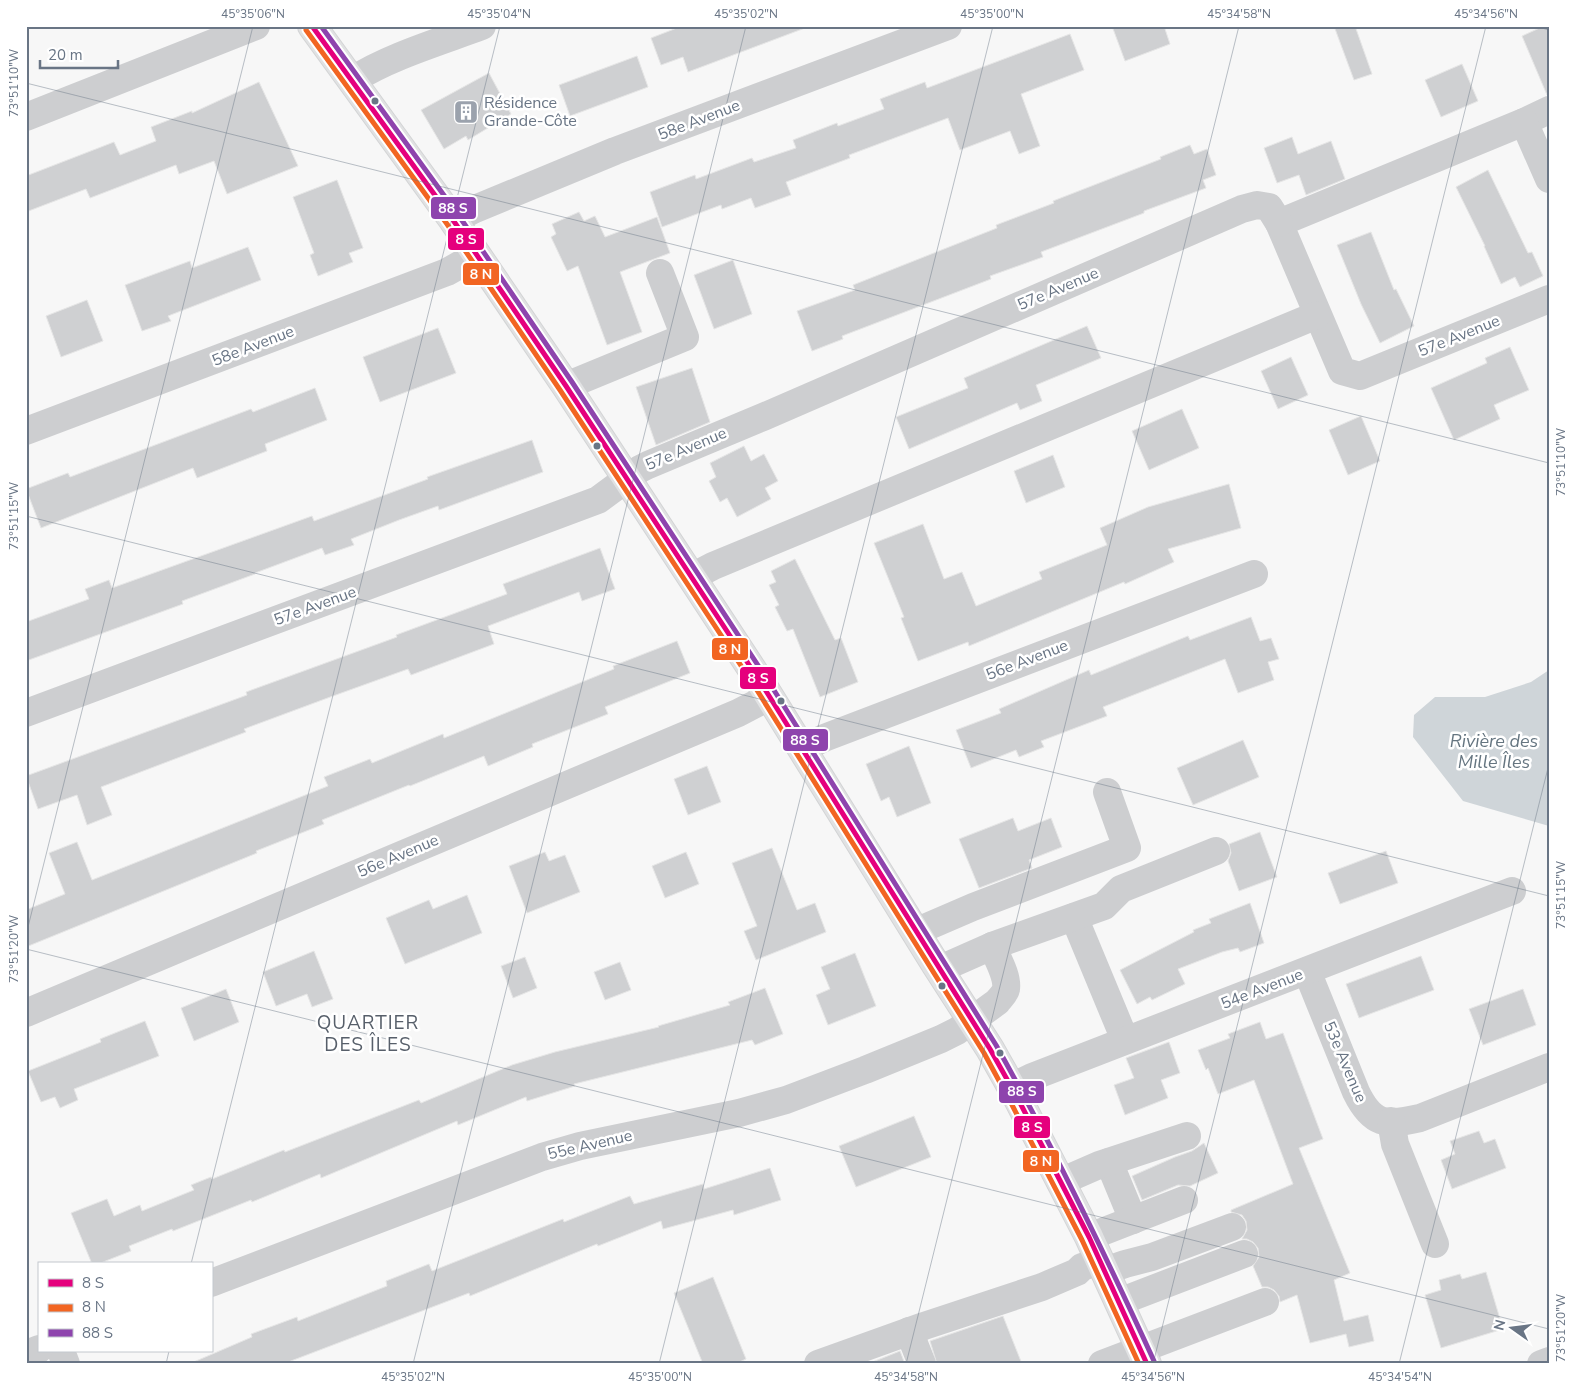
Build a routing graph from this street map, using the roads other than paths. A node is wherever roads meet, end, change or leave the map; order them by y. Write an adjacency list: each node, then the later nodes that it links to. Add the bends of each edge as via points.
1 (256, 26): 7 (street)
2 (312, 26): 5 (main road)
3 (482, 26): 5 (street, via 394,60)
4 (948, 26): 10 (street, 58e Avenue, via 615,151)
5 (353, 80): 10 (main road)
6 (1549, 110): 8 (street)
7 (26, 117)
8 (1524, 122): 9 (street); 11 (street)
9 (1549, 179)
10 (453, 220): 12 (main road)
11 (1280, 223): 15 (street, 57e Avenue); 18 (street, 57e Avenue, via 1269,207 1257,205 1242,209 648,465)
12 (477, 255): 16 (main road); 17 (street, 58e Avenue, via 447,272)
13 (660, 273): 16 (street, via 686,337)
14 (1549, 299): 15 (street, 57e Avenue, via 1360,376 1342,371)
15 (1318, 315): 20 (street)
16 (566, 386): 18 (main road)
17 (26, 431)
18 (627, 478): 20 (main road); 22 (street, 57e Avenue, via 598,500)
19 (1254, 574): 23 (street, 56e Avenue)
20 (692, 577): 21 (main road)
21 (769, 697): 23 (main road); 32 (street, 56e Avenue, via 738,713)
22 (26, 713)
23 (802, 749): 28 (main road)
24 (1107, 792): 28 (street, via 1127,848)
25 (1216, 851): 27 (street, via 1121,888 1104,906)
26 (1512, 891): 31 (street, 54e Avenue)
27 (1074, 917): 29 (street); 34 (street)
28 (915, 932): 30 (main road)
29 (992, 946): 30 (street); 33 (street, 55e Avenue, via 1006,989 997,1002)
30 (940, 971): 33 (main road)
31 (1307, 971): 34 (street, 54e Avenue); 37 (street, 53e Avenue, via 1362,1103 1373,1117)
32 (26, 1014)
33 (972, 1020): 36 (main road); 47 (street, 55e Avenue, via 941,1039 786,1100 542,1157)
34 (1125, 1040): 36 (street, 54e Avenue)
35 (1549, 1067): 37 (street, 53e Avenue, via 1420,1118)
36 (1012, 1087): 40 (main road)
37 (1391, 1121): 44 (street, via 1395,1144)
38 (1187, 1136): 39 (street)
39 (1109, 1162): 40 (street); 42 (street)
40 (1060, 1182): 46 (main road)
41 (1184, 1200): 42 (street)
42 (1133, 1220): 46 (street)
43 (1232, 1227): 46 (street, via 1125,1264)
44 (1435, 1244)
45 (1244, 1254): 48 (street)
46 (1098, 1257): 48 (main road); 50 (street, via 1077,1272 1042,1287)
47 (212, 1283)
48 (1119, 1302): 54 (main road)
49 (1265, 1302): 54 (street)
50 (909, 1331): 57 (street); 58 (street)
51 (38, 1349): 53 (street)
52 (61, 1352): 56 (street)
53 (26, 1354)
54 (1144, 1356): 59 (street)
55 (1549, 1361): 60 (street)
56 (66, 1364)
57 (818, 1364)
58 (922, 1364)
59 (1102, 1364)
60 (1541, 1364)

